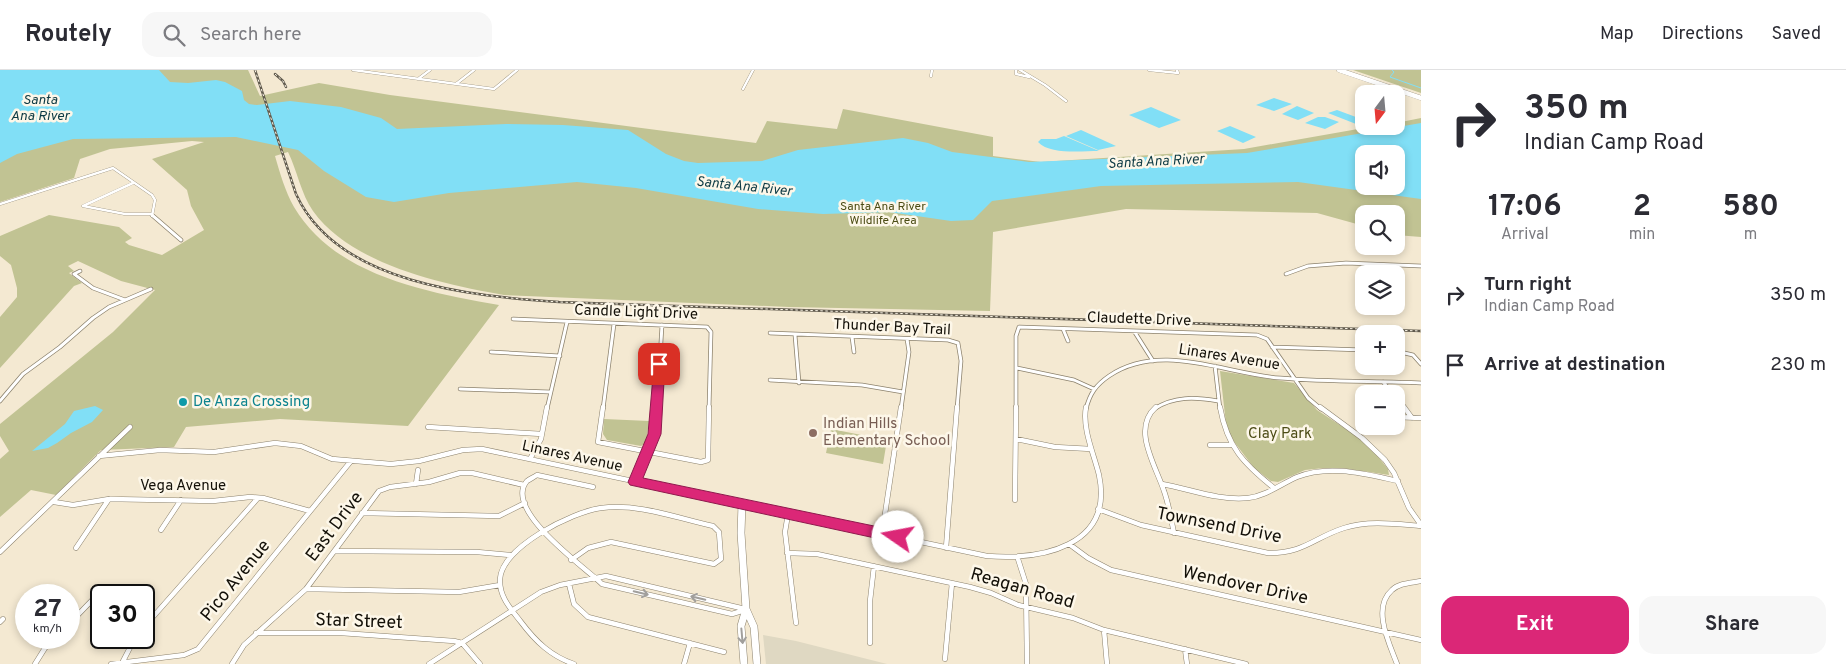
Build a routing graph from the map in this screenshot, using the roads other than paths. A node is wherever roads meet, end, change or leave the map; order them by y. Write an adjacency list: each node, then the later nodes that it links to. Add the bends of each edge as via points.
1 (353, 70): 13 (street)
2 (386, 70): 13 (street)
3 (430, 70): 16 (street)
4 (474, 70): 17 (street)
5 (517, 70): 17 (street, via 494,89)
6 (753, 70): 18 (street)
7 (932, 70): 14 (street)
8 (1018, 70): 15 (street); 15 (street, via 1016,74)
9 (1150, 70): 12 (street)
10 (1339, 70): 19 (main road)
11 (1346, 70): 19 (main road)
12 (1178, 72)
13 (380, 74): 16 (street)
14 (931, 76)
15 (1031, 77): 20 (street)
16 (418, 79): 17 (street)
17 (456, 84)
18 (743, 89)
19 (1421, 97)
20 (1066, 101)
21 (134, 183): 22 (street, via 112,168); 23 (street, via 154,196 156,204); 23 (street, via 83,206 125,214)
22 (0, 204)
23 (152, 214): 24 (street)
24 (181, 240)
25 (1421, 266): 27 (street, via 1346,263 1308,266)
26 (80, 271): 29 (street, via 74,274 93,288)
27 (1286, 274)
28 (151, 289): 29 (street)
29 (124, 300): 61 (street, via 100,312 60,347 32,366)
30 (513, 319): 31 (street, Candle Light Drive)
31 (567, 322): 32 (street, Candle Light Drive); 46 (street)
32 (614, 324): 33 (street, Candle Light Drive); 74 (street, via 598,442)
33 (662, 325): 74 (street, via 655,434); 74 (street, Candle Light Drive, via 708,327 711,332 708,460 701,462)
34 (1063, 329): 35 (street, Claudette Drive); 40 (street); 50 (street, Claudette Drive, via 1018,327)
35 (1134, 331): 41 (street, Claudette Drive, via 1265,336); 47 (street)
36 (770, 333): 37 (street, Thunder Bay Trail)
37 (795, 335): 38 (street, Thunder Bay Trail); 54 (street)
38 (852, 337): 39 (street, Thunder Bay Trail); 44 (street)
39 (907, 339): 60 (street, via 909,352); 104 (street, Thunder Bay Trail, via 953,340 958,343 961,361)
40 (1068, 341)
41 (1272, 347): 42 (street); 51 (street)
42 (1355, 350)
43 (491, 352): 46 (street)
44 (854, 352)
45 (1405, 353): 48 (street, via 1413,355)
46 (560, 356): 59 (street)
47 (1153, 361): 49 (street, Linares Avenue); 58 (street, Linares Avenue, via 1114,372)
48 (1421, 364)
49 (1214, 366): 51 (street, Linares Avenue, via 1254,376); 62 (street)
50 (1017, 368): 58 (street, via 1074,380); 70 (street)
51 (1295, 379): 53 (street, Linares Avenue); 79 (street, via 1312,402 1368,443 1385,460)
52 (770, 380): 54 (street)
53 (1383, 382): 55 (street, Linares Avenue); 56 (street)
54 (799, 383): 60 (street, via 862,385)
55 (1421, 383)
56 (1385, 385)
57 (460, 389): 59 (street)
58 (1094, 389): 73 (street, Linares Avenue, via 1084,418)
59 (550, 392): 69 (street)
60 (903, 392): 101 (street)
61 (0, 401)
62 (1218, 401): 72 (street, via 1222,427); 82 (street, via 1172,400 1148,416 1146,437)
63 (1405, 409): 65 (street)
64 (1405, 418): 65 (street)
65 (1412, 418): 66 (street)
66 (1421, 418)
67 (130, 427): 75 (street)
68 (428, 428): 69 (street)
69 (542, 434): 76 (street)
70 (1016, 439): 73 (street); 89 (street)
71 (1210, 444): 72 (street)
72 (1230, 444): 85 (street, via 1249,467)
73 (1091, 450): 93 (street, Linares Avenue, via 1100,482)
74 (646, 453): 80 (street)
75 (99, 456): 77 (street, Linares Avenue, via 160,450 206,453 282,443 301,446 327,458); 90 (street)
76 (530, 459): 77 (street, Linares Avenue, via 471,449 410,463); 80 (street, Linares Avenue)
77 (351, 461): 94 (street, Pico Avenue)
78 (418, 470): 81 (street)
79 (1398, 481): 85 (street, via 1334,471 1303,475); 97 (street)
80 (635, 482): 92 (street, Linares Avenue)
81 (416, 484): 83 (street, East Drive, via 472,473); 95 (street, East Drive, via 390,487 379,492)
82 (1162, 484): 85 (street, via 1238,498 1250,498); 100 (street)
83 (524, 485): 84 (street, via 537,476); 91 (street)
84 (593, 487)
85 (1274, 488)
86 (258, 497): 88 (street, Vega Avenue); 94 (street, Vega Avenue); 123 (street)
87 (109, 499): 88 (street, Vega Avenue); 90 (street, Vega Avenue, via 73,504); 103 (street)
88 (181, 500): 98 (street)
89 (1015, 500)
90 (54, 502): 106 (street)
91 (525, 503): 95 (street, via 498,516); 99 (street)
92 (742, 504): 96 (street, Linares Avenue); 120 (street)
93 (1098, 509): 100 (street, Townsend Drive); 102 (street, Linares Avenue, via 1088,529)
94 (310, 511): 137 (street, Pico Avenue, via 198,649 184,655)
95 (362, 513): 105 (street, East Drive)
96 (788, 514): 101 (street, Linares Avenue); 107 (street, via 785,532)
97 (1421, 526): 100 (street, Townsend Drive, via 1355,525 1298,551 1281,553)
98 (161, 530)
99 (543, 532): 108 (street, via 518,546); 110 (street); 110 (street, via 583,512 612,508 712,526 719,532 721,559 714,564 612,542 588,548)
100 (1174, 533)
101 (882, 534): 104 (street, Linares Avenue)
102 (1070, 544): 109 (street, Linares Avenue, via 1043,555); 126 (street, Wendover Drive, via 1111,570)
103 (76, 548)
104 (946, 548): 109 (street, Linares Avenue)
105 (335, 551): 108 (street); 117 (street, East Drive)
106 (0, 552)
107 (787, 553): 111 (street, Reagan Road, via 816,554); 124 (street)
108 (510, 555): 116 (street, via 501,574)
109 (1018, 558): 119 (street, via 1025,577)
110 (572, 560): 112 (street)
111 (874, 566): 115 (street, Reagan Road); 131 (street)
112 (595, 578): 114 (street); 120 (street, via 602,584 732,614)
113 (1421, 581): 126 (street, via 1403,583 1386,596 1382,616)
114 (569, 584): 121 (street, via 541,592); 130 (street, via 574,604 588,617)
115 (952, 584): 119 (street, Reagan Road, via 986,591); 136 (street)
116 (500, 585): 117 (street, via 459,592); 121 (street)
117 (306, 589): 127 (street, East Drive)
118 (90, 602): 122 (street)
119 (1026, 606): 125 (street, Reagan Road); 147 (street)
120 (746, 609): 145 (street, one-way to 145, via 741,626); 146 (street, via 754,627)
121 (512, 610): 129 (street); 143 (street, via 542,649)
122 (80, 613)
123 (155, 614)
124 (796, 623)
125 (1104, 630): 134 (street, Reagan Road); 148 (street)
126 (1386, 632): 128 (street, Wendover Drive); 151 (street)
127 (256, 633): 129 (street, Star Street, via 402,636); 140 (street, East Drive)
128 (1421, 640)
129 (462, 643): 141 (street); 142 (street)
130 (690, 643): 135 (street); 144 (street)
131 (870, 643)
132 (44, 649): 138 (street)
133 (129, 649): 137 (street)
134 (1185, 649): 149 (street); 150 (street, Reagan Road)
135 (724, 652)
136 (945, 659)
137 (122, 663): 139 (street, Pico Avenue)
138 (34, 664)
139 (112, 664)
140 (232, 664)
141 (429, 664)
142 (480, 664)
143 (574, 664)
144 (684, 664)
145 (744, 664)
146 (757, 664)
147 (1027, 664)
148 (1107, 664)
149 (1187, 664)
150 (1246, 664)
151 (1397, 664)

